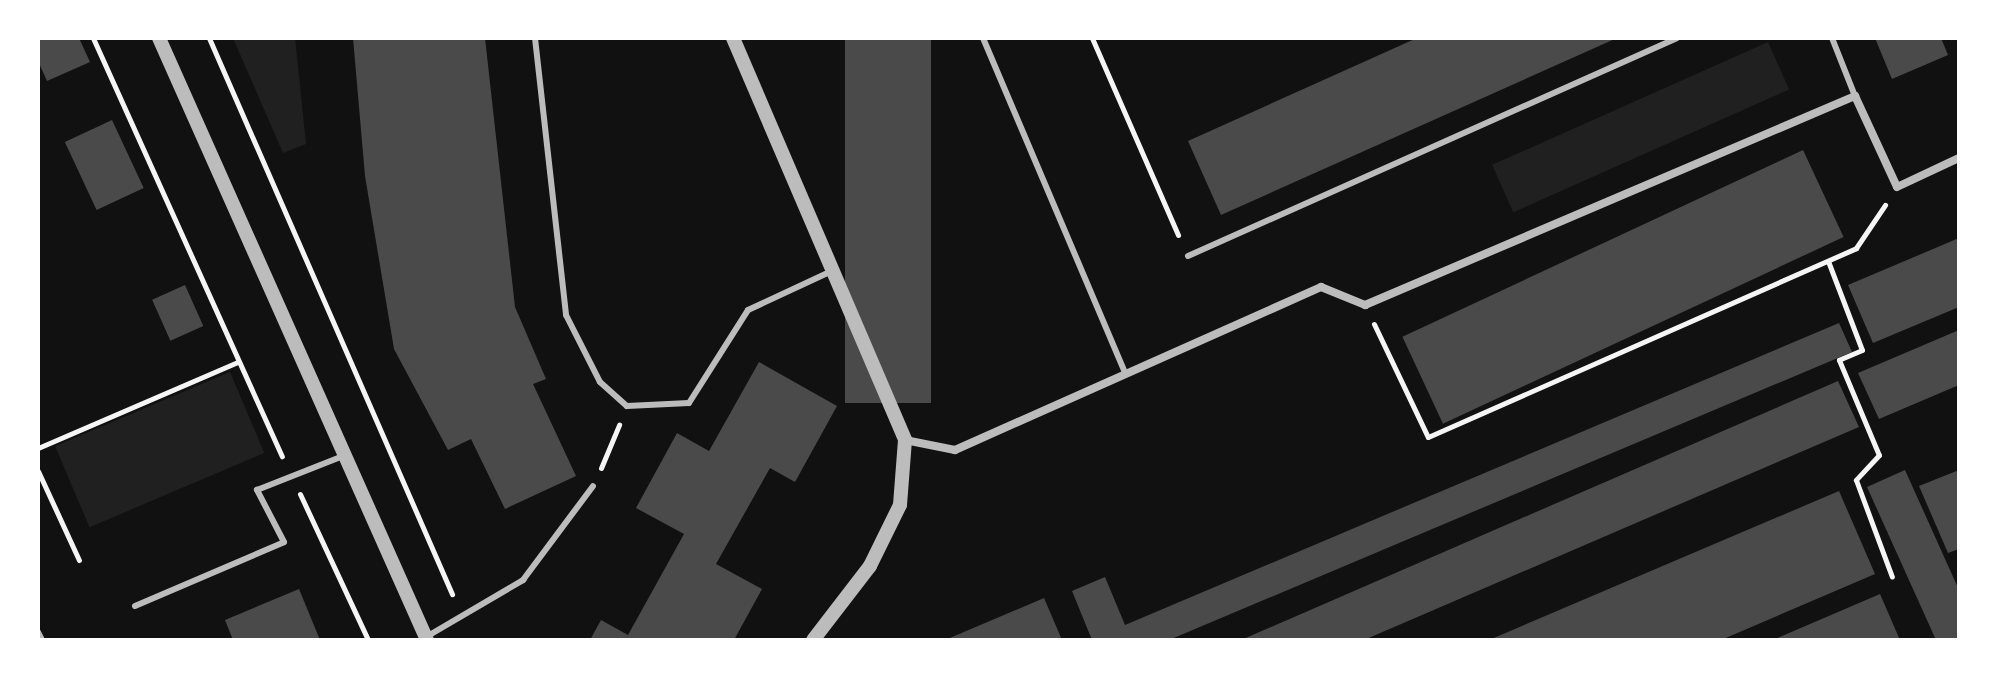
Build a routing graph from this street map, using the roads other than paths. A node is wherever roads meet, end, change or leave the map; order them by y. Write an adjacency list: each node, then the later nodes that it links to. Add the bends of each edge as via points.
1 (159, 38): 13 (street)
2 (535, 38): 10 (lane, via 566,315 600,382 627,406 689,403 748,310)
3 (733, 38): 10 (street)
4 (983, 38): 11 (lane)
5 (1677, 38): 9 (lane)
6 (1832, 38): 7 (lane)
7 (1855, 96): 8 (street, via 1897,187); 11 (street, via 1365,305 1321,287)
8 (1959, 158)
9 (1188, 256)
10 (832, 271): 12 (street)
11 (1125, 373): 12 (street, via 955,450)
12 (905, 440): 19 (street, via 900,505 870,566)
13 (346, 455): 15 (lane, via 257,490 284,542); 17 (street)
14 (593, 486): 17 (lane, via 523,580)
15 (135, 606)
16 (38, 632): 18 (lane)
17 (427, 639)
18 (42, 640)
19 (813, 640)

